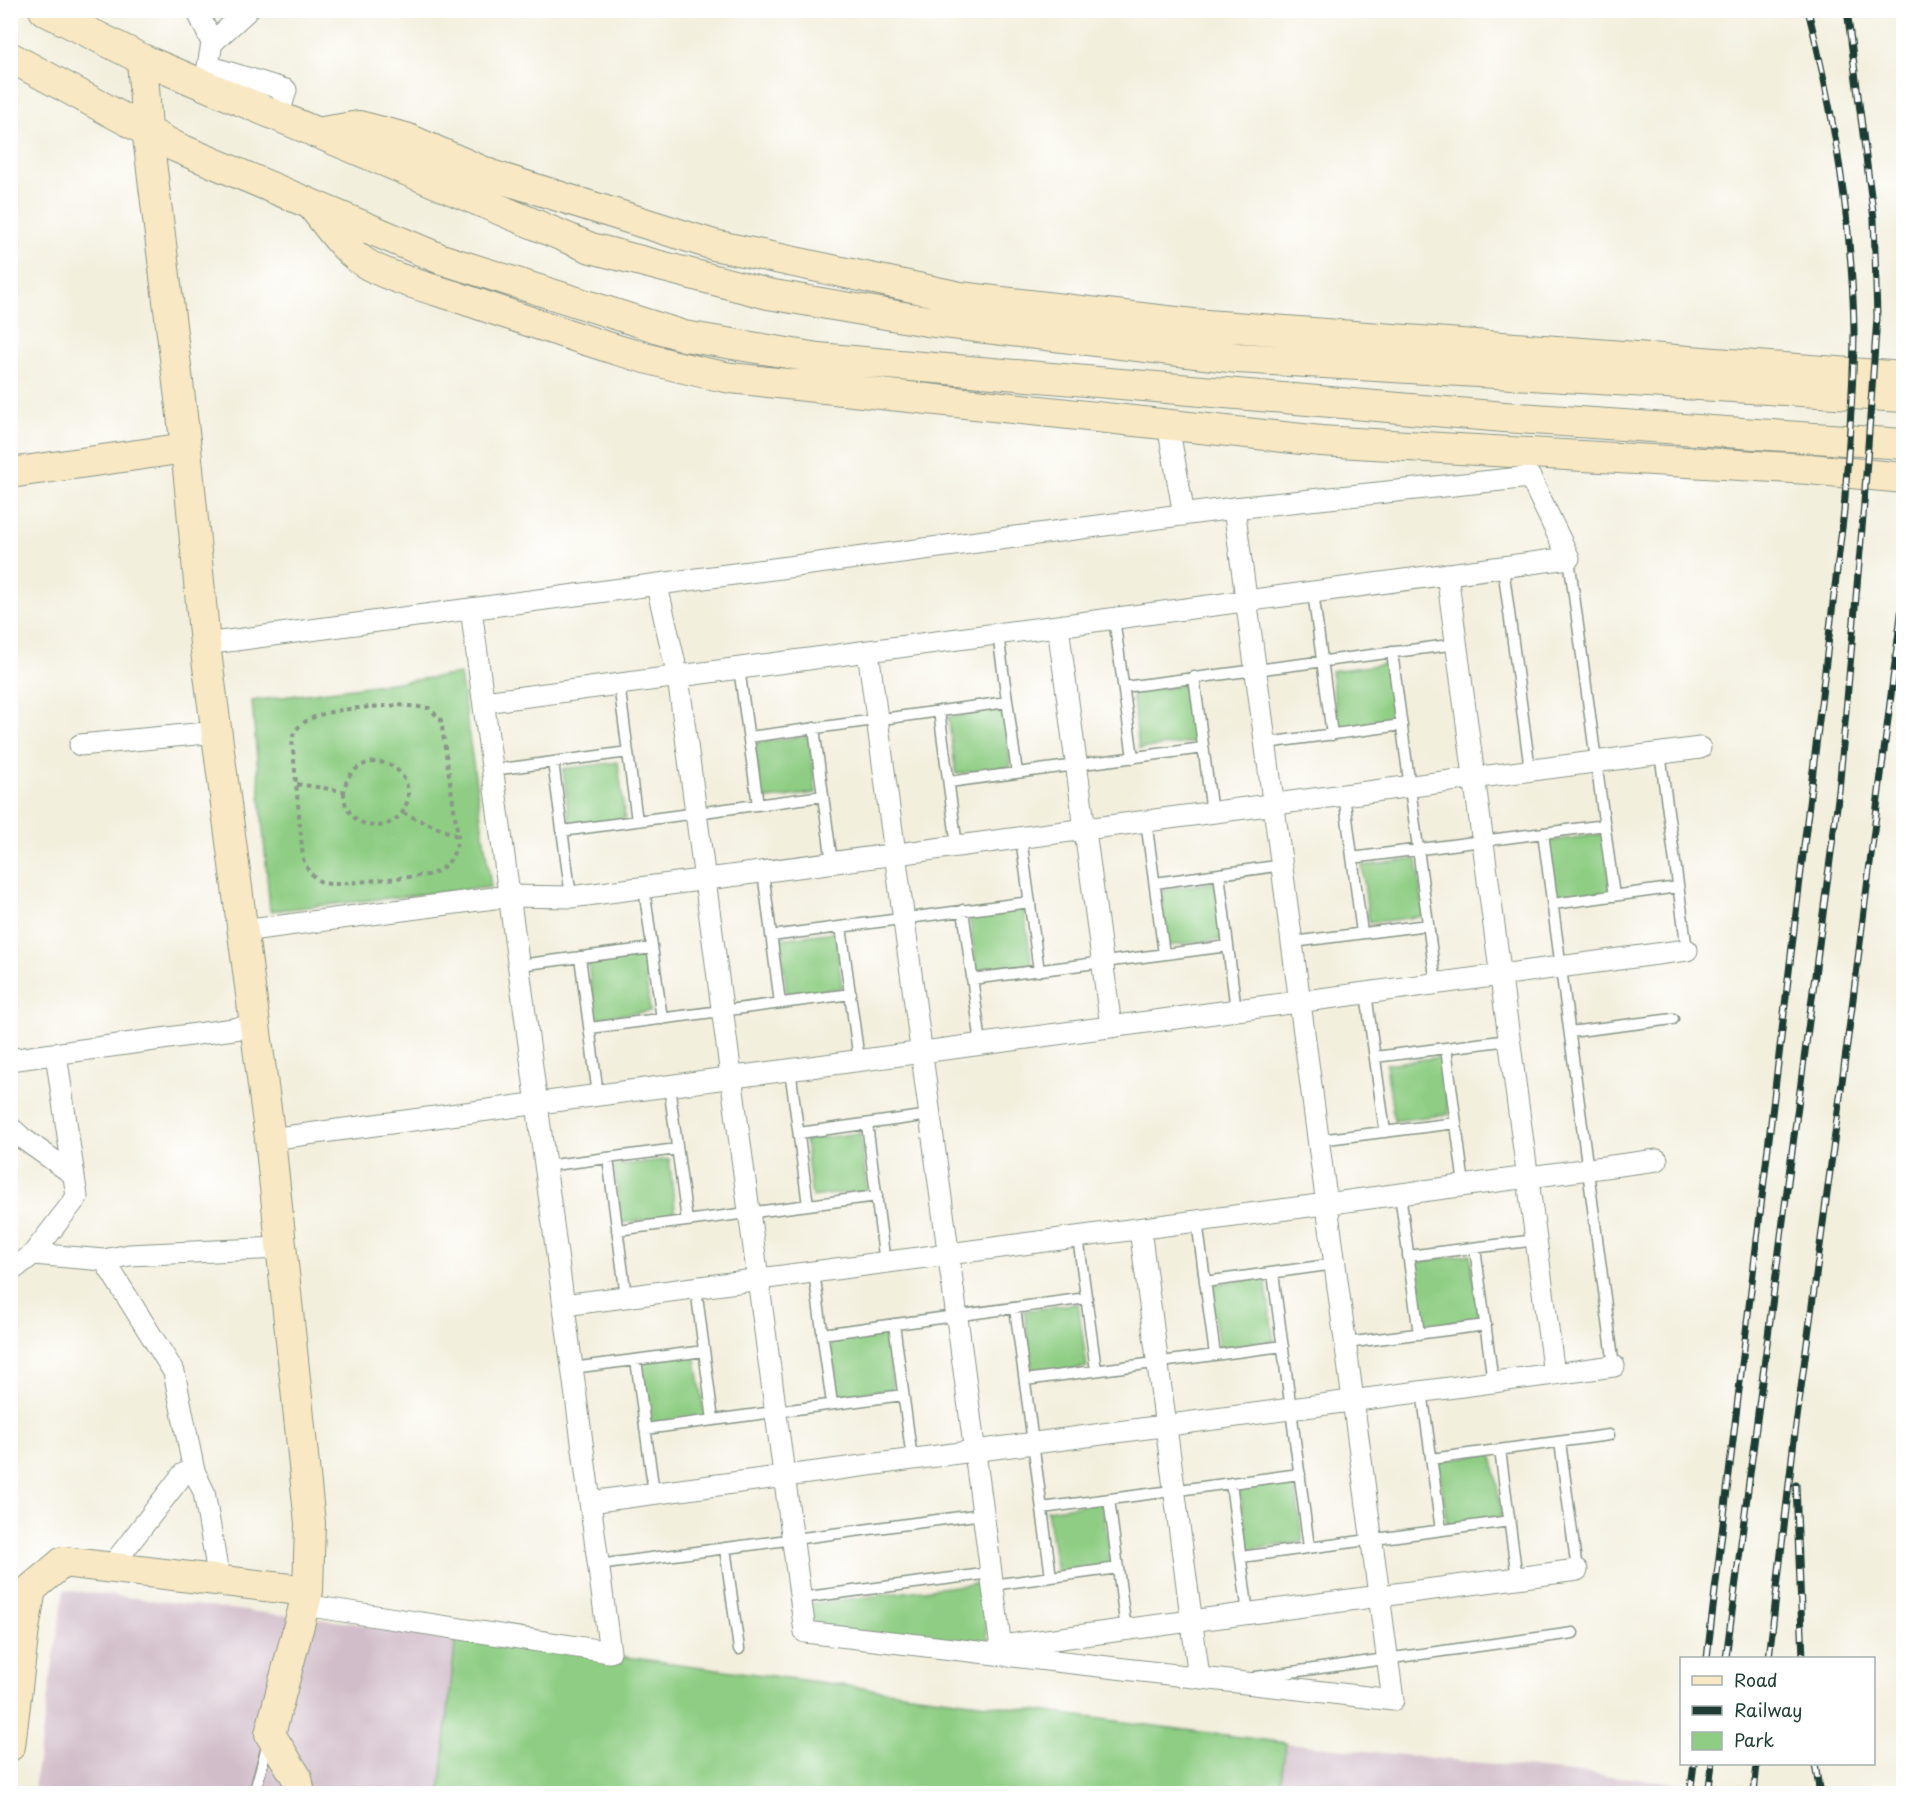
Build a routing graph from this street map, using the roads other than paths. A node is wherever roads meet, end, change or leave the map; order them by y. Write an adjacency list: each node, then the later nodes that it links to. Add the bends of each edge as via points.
1 (44, 10): 6 (street)
2 (197, 10): 4 (street)
3 (248, 10): 4 (street)
4 (212, 43): 7 (street, via 208,66 286,90)
5 (10, 57): 8 (street)
6 (142, 59): 7 (street); 8 (street)
7 (278, 117): 9 (street)
8 (147, 129): 10 (street, via 176,147); 15 (street)
9 (316, 133): 11 (street, via 359,126 406,138 491,175 714,245 960,297 1193,324); 12 (street, via 591,248 768,294 927,321 1238,358)
10 (311, 203): 13 (street, via 362,262 674,368 731,378); 14 (street, via 441,260 684,336 818,358 1492,416)
11 (1904, 376)
12 (1904, 397)
13 (1168, 425): 17 (street, via 1321,441); 19 (street)
14 (1904, 444)
15 (186, 448): 16 (street); 30 (street)
16 (10, 473)
17 (1904, 478)
18 (1234, 508): 19 (street); 20 (street, via 1530,477); 25 (street)
19 (1184, 515): 23 (street)
20 (1569, 558): 21 (street); 57 (lane)
21 (1503, 567): 22 (street); 61 (lane)
22 (1447, 574): 24 (street); 31 (street)
23 (657, 586): 26 (street); 37 (street)
24 (1313, 592): 25 (street); 34 (lane)
25 (1247, 600): 27 (street); 36 (street)
26 (471, 609): 30 (street); 41 (street)
27 (1114, 618): 28 (street); 40 (lane)
28 (1058, 626): 29 (street); 59 (street)
29 (999, 634): 32 (street); 42 (lane)
30 (206, 644): 47 (street)
31 (1456, 644): 33 (lane); 63 (street)
32 (868, 651): 35 (street); 44 (street)
33 (1392, 652): 34 (lane); 45 (lane)
34 (1323, 661): 36 (lane); 48 (lane)
35 (740, 668): 37 (street); 49 (lane)
36 (1257, 669): 38 (lane); 50 (street)
37 (678, 677): 39 (street); 70 (street)
38 (1194, 677): 40 (lane); 52 (lane)
39 (619, 684): 41 (street); 54 (lane)
40 (1124, 687): 56 (lane)
41 (484, 702): 60 (street)
42 (1007, 702): 43 (lane); 62 (lane)
43 (939, 711): 44 (lane); 64 (lane)
44 (878, 719): 46 (lane); 82 (street)
45 (1402, 725): 48 (lane); 65 (lane)
46 (814, 728): 49 (lane); 67 (lane)
47 (217, 732): 51 (street); 101 (street)
48 (1332, 735): 50 (lane)
49 (748, 737): 69 (lane)
50 (1266, 743): 68 (street)
51 (80, 745)
52 (1203, 748): 56 (lane); 71 (lane)
53 (1700, 748): 55 (street)
54 (628, 752): 58 (lane); 72 (lane)
55 (1660, 753): 57 (street); 90 (lane)
56 (1133, 758): 59 (lane)
57 (1596, 761): 61 (street); 74 (lane)
58 (553, 762): 60 (lane); 76 (lane)
59 (1076, 765): 62 (lane); 75 (street)
60 (493, 770): 92 (street)
61 (1530, 770): 63 (street)
62 (1017, 773): 64 (lane)
63 (1474, 778): 65 (street); 79 (street)
64 (949, 782): 80 (lane)
65 (1410, 786): 66 (street); 81 (lane)
66 (1344, 795): 68 (street); 83 (lane)
67 (823, 796): 69 (lane); 84 (lane)
68 (1274, 804): 71 (street); 85 (street)
69 (758, 805): 70 (lane)
70 (696, 813): 72 (lane); 88 (street)
71 (1212, 813): 73 (street)
72 (637, 821): 76 (lane)
73 (1146, 821): 75 (street); 89 (lane)
74 (1605, 825): 77 (lane); 93 (lane)
75 (1085, 829): 78 (street); 110 (street)
76 (562, 831): 94 (lane)
77 (1543, 833): 79 (lane); 96 (lane)
78 (1021, 838): 80 (street); 95 (lane)
79 (1483, 841): 81 (lane); 114 (street)
80 (957, 846): 82 (street)
81 (1418, 850): 83 (lane); 99 (lane)
82 (895, 855): 84 (street); 98 (street)
83 (1352, 858): 102 (lane)
84 (832, 863): 86 (street)
85 (1283, 865): 87 (lane); 104 (street)
86 (763, 872): 88 (street); 103 (lane)
87 (1219, 874): 89 (lane); 105 (lane)
88 (705, 880): 91 (street); 122 (street)
89 (1155, 883): 108 (lane)
90 (1678, 887): 93 (lane); 107 (lane)
91 (644, 888): 94 (street); 106 (lane)
92 (509, 896): 94 (street); 101 (street); 111 (street)
93 (1614, 896): 96 (lane)
94 (571, 897)
95 (1030, 902): 97 (lane); 113 (lane)
96 (1552, 904): 112 (lane)
97 (963, 910): 98 (lane); 115 (lane)
98 (904, 918): 100 (lane); 132 (street)
99 (1428, 925): 102 (lane); 116 (lane)
100 (841, 927): 103 (lane); 118 (lane)
101 (242, 931): 125 (street)
102 (1362, 933): 104 (lane)
103 (771, 936): 120 (lane)
104 (1293, 942): 119 (street)
105 (1228, 946): 108 (lane); 121 (lane)
106 (652, 948): 109 (lane); 123 (lane)
107 (1687, 950): 112 (street)
108 (1164, 954): 110 (lane)
109 (580, 957): 111 (lane); 127 (lane)
110 (1102, 962): 113 (lane); 126 (street)
111 (519, 965): 141 (street)
112 (1561, 967): 114 (street); 128 (lane)
113 (1039, 971): 115 (lane)
114 (1500, 975): 116 (street); 129 (street)
115 (972, 980): 130 (lane)
116 (1436, 984): 117 (street)
117 (1366, 993): 119 (street); 134 (lane)
118 (851, 994): 120 (lane); 136 (lane)
119 (1300, 1001): 121 (street); 149 (street)
120 (780, 1003): 122 (lane)
121 (1236, 1010): 126 (street)
122 (723, 1011): 123 (lane); 138 (street)
123 (662, 1019): 127 (lane)
124 (1673, 1019): 128 (lane)
125 (255, 1026): 133 (street); 148 (street)
126 (1111, 1027): 130 (street)
127 (590, 1028): 140 (lane)
128 (1570, 1032): 154 (lane)
129 (1509, 1040): 131 (lane); 156 (street)
130 (981, 1044): 132 (street)
131 (1446, 1048): 134 (lane); 143 (lane)
132 (922, 1052): 136 (street); 142 (street)
133 (56, 1054): 135 (street); 155 (street)
134 (1375, 1058): 146 (lane)
135 (10, 1060)
136 (859, 1060): 137 (street)
137 (790, 1069): 138 (street); 147 (lane)
138 (731, 1077): 139 (street); 162 (street)
139 (669, 1086): 140 (street); 150 (lane)
140 (598, 1095): 141 (street)
141 (537, 1103): 148 (street); 153 (street)
142 (930, 1115): 144 (lane); 172 (street)
143 (1456, 1123): 146 (lane); 157 (lane)
144 (867, 1124): 147 (lane); 159 (lane)
145 (10, 1127): 155 (street)
146 (1385, 1132): 149 (lane)
147 (798, 1133): 161 (lane)
148 (270, 1139): 169 (street)
149 (1319, 1140): 160 (street)
150 (677, 1149): 151 (lane); 163 (lane)
151 (608, 1158): 153 (lane); 166 (lane)
152 (1657, 1160): 154 (street)
153 (545, 1166): 185 (street)
154 (1588, 1169): 156 (street); 198 (lane)
155 (73, 1174): 171 (street, via 77,1197)
156 (1527, 1177): 157 (street); 168 (street)
157 (1464, 1185): 158 (street)
158 (1400, 1194): 160 (street); 173 (lane)
159 (877, 1196): 161 (lane); 175 (lane)
160 (1328, 1203): 164 (street); 176 (street)
161 (808, 1205): 162 (lane)
162 (749, 1213): 163 (lane); 180 (street)
163 (687, 1221): 166 (lane)
164 (1197, 1221): 165 (street); 181 (lane)
165 (1140, 1228): 167 (street); 197 (street)
166 (617, 1230): 183 (lane)
167 (1078, 1237): 172 (street); 184 (lane)
168 (1536, 1240): 170 (lane); 201 (street)
169 (281, 1248): 174 (street, via 129,1255); 246 (street, via 310,1523)
170 (1475, 1248): 173 (lane); 189 (lane)
171 (33, 1254): 174 (street); 177 (street)
172 (948, 1254): 175 (street); 187 (street)
173 (1408, 1256): 191 (lane)
174 (104, 1260): 220 (street, via 174,1372)
175 (885, 1263): 178 (street)
176 (1335, 1264): 179 (lane); 192 (street)
177 (10, 1272)
178 (814, 1272): 180 (street); 190 (lane)
179 (1273, 1273): 181 (lane); 193 (lane)
180 (758, 1280): 182 (street); 209 (street)
181 (1205, 1282): 195 (lane)
182 (696, 1287): 183 (street); 194 (lane)
183 (626, 1297): 185 (street)
184 (1087, 1298): 186 (lane); 200 (lane)
185 (564, 1305): 199 (street)
186 (1015, 1308): 187 (lane); 202 (lane)
187 (957, 1316): 188 (lane); 217 (street)
188 (894, 1324): 190 (lane); 205 (lane)
189 (1486, 1325): 191 (lane); 203 (lane)
190 (822, 1334): 207 (lane)
191 (1419, 1334): 192 (lane)
192 (1346, 1343): 206 (street)
193 (1283, 1346): 195 (lane); 208 (lane)
194 (704, 1351): 196 (lane); 210 (lane)
195 (1215, 1355): 197 (lane)
196 (636, 1360): 199 (lane); 212 (lane)
197 (1157, 1362): 200 (lane); 211 (street)
198 (1614, 1366): 201 (street)
199 (572, 1368): 227 (street)
200 (1096, 1370): 202 (lane)
201 (1554, 1374): 203 (street)
202 (1025, 1380): 215 (lane)
203 (1493, 1382): 204 (street)
204 (1422, 1391): 206 (street); 219 (lane)
205 (903, 1395): 207 (lane); 218 (lane)
206 (1354, 1400): 208 (street); 232 (street)
207 (832, 1404): 209 (lane)
208 (1291, 1409): 211 (street); 221 (lane)
209 (776, 1412): 210 (lane); 222 (street)
210 (713, 1420): 212 (lane)
211 (1166, 1425): 215 (street); 224 (street)
212 (645, 1429): 225 (lane)
213 (1609, 1435): 214 (lane)
214 (1560, 1442): 216 (lane); 240 (lane)
215 (1033, 1443): 217 (street); 228 (lane)
216 (1500, 1449): 219 (lane); 230 (lane)
217 (974, 1451): 218 (street); 229 (street)
218 (912, 1459): 222 (street)
219 (1431, 1459): 231 (lane)
220 (194, 1471): 238 (street, via 183,1474); 244 (street, via 204,1492)
221 (1300, 1474): 223 (lane); 234 (lane)
222 (784, 1476): 225 (street); 233 (street)
223 (1231, 1483): 224 (lane); 236 (lane)
224 (1174, 1491): 226 (lane); 249 (street)
225 (654, 1493): 227 (street)
226 (1109, 1499): 228 (lane); 239 (lane)
227 (590, 1502): 237 (street)
228 (1042, 1508): 241 (lane)
229 (983, 1514): 233 (lane); 243 (street)
230 (1510, 1521): 231 (lane); 242 (lane)
231 (1441, 1530): 232 (lane)
232 (1372, 1539): 234 (lane); 245 (street)
233 (792, 1540): 235 (lane); 247 (street)
234 (1309, 1547): 236 (lane)
235 (725, 1548): 237 (lane); 252 (lane)
236 (1241, 1557): 248 (lane)
237 (598, 1565): 246 (street, via 610,1652)
238 (111, 1568): 244 (street); 258 (street, via 63,1562 31,1589)
239 (1118, 1568): 241 (lane); 250 (lane)
240 (1577, 1570): 242 (street)
241 (1051, 1577): 243 (lane)
242 (1517, 1578): 245 (street)
243 (992, 1579): 247 (lane); 253 (street)
244 (219, 1580): 246 (street)
245 (1380, 1596): 248 (street); 254 (street)
246 (306, 1598): 257 (street)
247 (800, 1598): 253 (street, via 805,1632)
248 (1248, 1614): 249 (street)
249 (1191, 1621): 250 (street); 255 (street)
250 (1126, 1630): 253 (street)
251 (1573, 1633): 254 (lane)
252 (739, 1649)
253 (1001, 1650): 255 (street)
254 (1388, 1658): 256 (lane); 256 (street, via 1394,1700)
255 (1199, 1677): 256 (street)
256 (1228, 1681)
257 (270, 1734): 259 (lane); 260 (street, via 297,1778)
258 (10, 1746)
259 (254, 1794)
260 (300, 1794)

